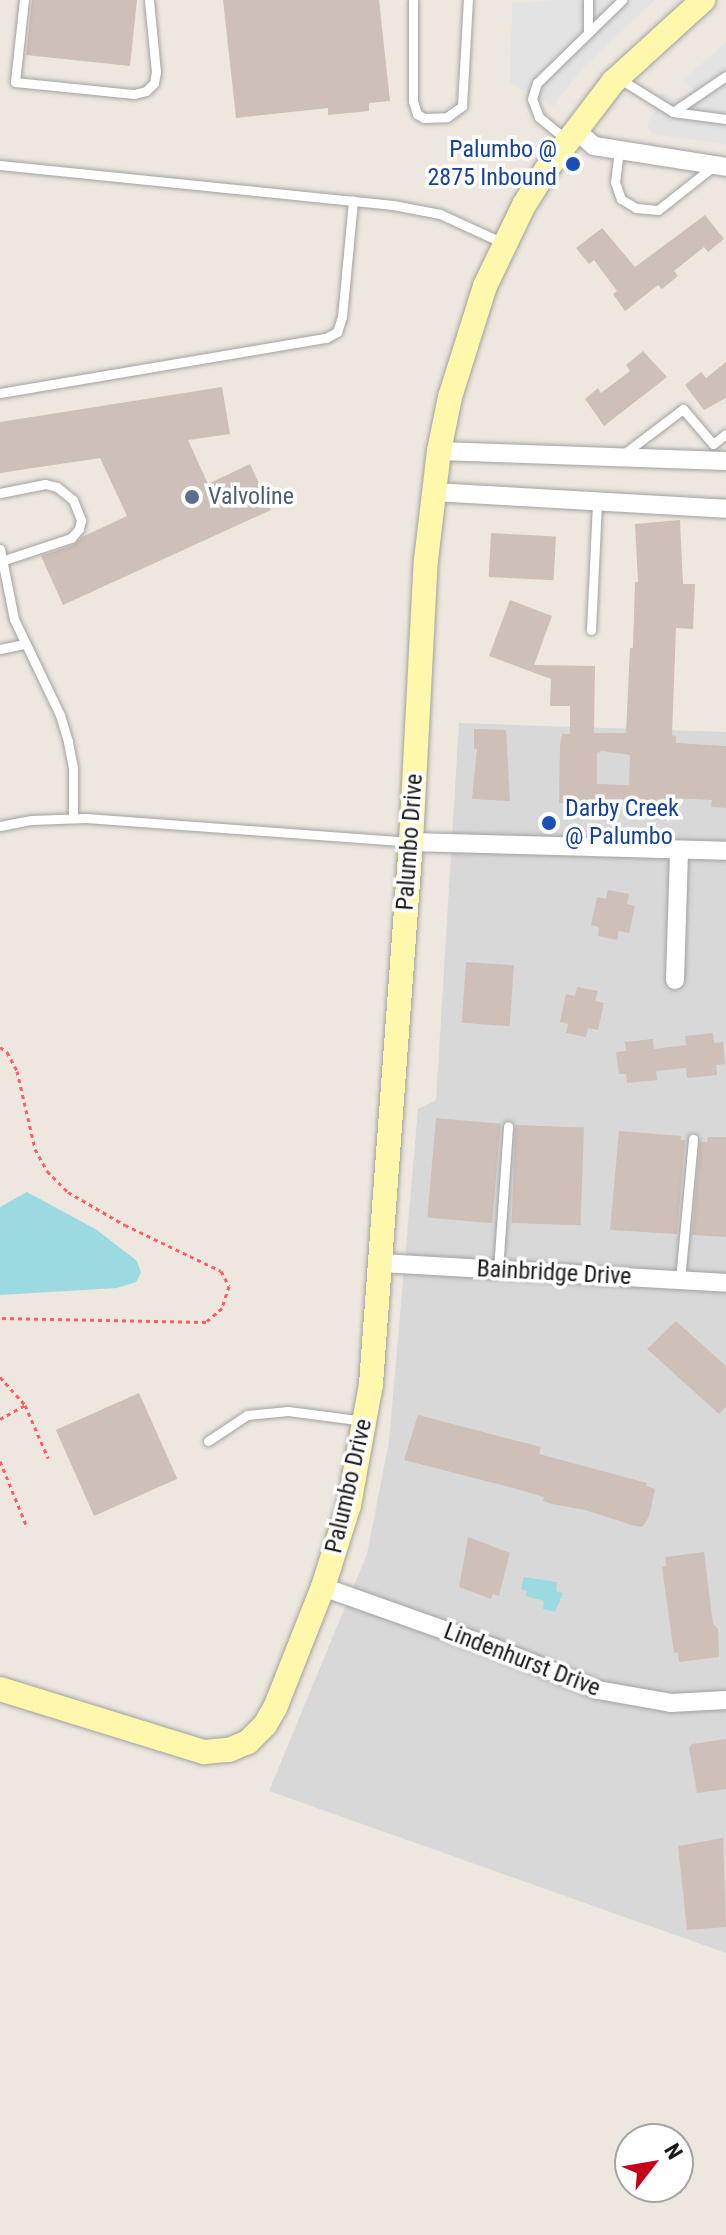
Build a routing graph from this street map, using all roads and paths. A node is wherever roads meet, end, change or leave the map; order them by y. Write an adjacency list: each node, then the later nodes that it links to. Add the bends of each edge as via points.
1 (24, 0): 2 (lane, via 15,82 134,94 146,91 156,72)
2 (149, 0)
3 (413, 0): 4 (lane, via 413,101 424,118 447,117 462,106)
4 (468, 0)
5 (588, 0): 8 (lane)
6 (622, 0): 8 (lane)
7 (703, 0): 10 (street, Palumbo Drive)
8 (588, 33): 13 (lane, via 537,83 532,99 539,117)
9 (726, 76): 11 (lane)
10 (617, 78): 11 (lane); 13 (street, Palumbo Drive)
11 (673, 112): 12 (lane)
12 (726, 119)
13 (571, 134): 14 (street, via 594,146); 18 (street, Palumbo Drive)
14 (619, 150): 16 (street); 16 (lane, via 615,182 621,199 636,208 658,210)
15 (0, 165): 17 (lane)
16 (720, 166)
17 (353, 201): 18 (lane, via 440,214); 19 (lane, via 342,317 337,332 326,338)
18 (504, 243): 21 (street, Palumbo Drive, via 472,322)
19 (0, 393)
20 (726, 434): 22 (lane)
21 (439, 451): 23 (street); 24 (street, Palumbo Drive)
22 (717, 455): 23 (street); 23 (lane, via 683,409)
23 (618, 458)
24 (434, 492): 26 (street); 35 (street, Palumbo Drive)
25 (0, 493): 29 (lane, via 45,484 57,487 73,500 81,520 71,538)
26 (597, 501): 27 (street); 30 (lane)
27 (726, 509)
28 (0, 549): 29 (lane)
29 (4, 560): 31 (lane)
30 (591, 630)
31 (24, 644): 32 (lane); 33 (lane, via 60,715 73,768)
32 (0, 649)
33 (73, 818): 34 (lane); 35 (lane)
34 (0, 826)
35 (411, 842): 36 (street); 42 (street, Palumbo Drive)
36 (679, 850): 37 (street); 38 (street)
37 (726, 851)
38 (675, 980)
39 (0, 1047): 46 (path, via 17,1071 35,1149 47,1171 68,1192 125,1225 221,1271 229,1286 222,1308 206,1322)
40 (508, 1126): 43 (lane)
41 (693, 1139): 44 (lane)
42 (382, 1263): 43 (street, Bainbridge Drive); 50 (street, Palumbo Drive)
43 (498, 1270): 44 (street, Bainbridge Drive)
44 (680, 1280): 45 (street, Bainbridge Drive)
45 (726, 1283)
46 (0, 1318)
47 (0, 1377): 48 (path)
48 (25, 1405): 49 (path); 52 (path)
49 (0, 1419)
50 (365, 1421): 51 (lane, via 288,1411 247,1415); 55 (street, Palumbo Drive, via 349,1505)
51 (208, 1441)
52 (48, 1458)
53 (0, 1461): 54 (path)
54 (27, 1527)
55 (323, 1587): 56 (street, Palumbo Drive, via 275,1708 260,1732 229,1750 204,1752); 57 (street, Lindenhurst Drive, via 598,1690 671,1703)
56 (0, 1689)
57 (726, 1700)

